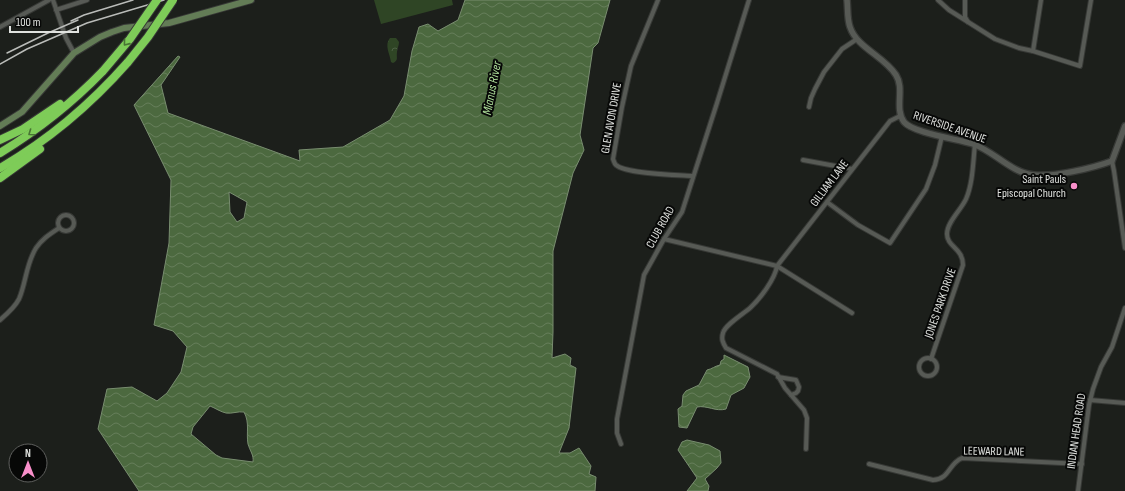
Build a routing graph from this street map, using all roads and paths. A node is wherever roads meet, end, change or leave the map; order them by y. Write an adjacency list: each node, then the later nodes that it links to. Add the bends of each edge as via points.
1 (49, 0): 16 (street)
2 (53, 0): 14 (street)
3 (87, 0): 14 (street)
4 (157, 0): 20 (highway, one-way to 20, bridge, via 130,39)
5 (173, 0): 21 (highway, bridge, via 148,37)
6 (252, 0): 19 (main road, via 169,23 124,28)
7 (658, 0): 34 (street, GLEN AVON DRIVE, via 631,66 613,159 620,167 635,171)
8 (749, 0): 34 (street, CLUB ROAD)
9 (847, 0): 17 (street, RIVERSIDE AVENUE, via 849,25)
10 (938, 0): 15 (street)
11 (965, 0): 15 (street, via 965,17)
12 (1041, 0): 18 (street)
13 (1091, 0): 18 (street, via 1080,66)
14 (56, 10): 19 (street)
15 (968, 22): 18 (street, via 995,39)
16 (0, 27)
17 (857, 39): 22 (street, via 842,49 824,72); 23 (street, RIVERSIDE AVENUE, via 896,76 899,84)
18 (1033, 51)
19 (74, 53): 24 (main road, via 22,112)
20 (103, 70): 27 (highway, via 44,116); 29 (highway, one-way to 29, via 55,115)
21 (117, 75): 32 (highway, via 65,123 30,150); 35 (highway, via 81,117)
22 (809, 107)
23 (900, 116): 26 (street, RIVERSIDE AVENUE, via 911,126); 33 (street, GILLIAM LANE, via 890,121)
24 (0, 126)
25 (1125, 126): 31 (street)
26 (942, 136): 28 (street, RIVERSIDE AVENUE); 36 (street, via 926,189 890,243 858,225)
27 (0, 140)
28 (975, 144): 31 (street, RIVERSIDE AVENUE, via 1016,169 1034,175 1062,173); 46 (street, JONES PARK DRIVE, via 966,199 947,233 948,240 963,258 963,265)
29 (0, 153)
30 (803, 160): 33 (street)
31 (1112, 161): 39 (street)
32 (0, 168)
33 (852, 169): 36 (street, GILLIAM LANE)
34 (693, 176): 38 (street, CLUB ROAD, via 682,212)
35 (0, 178)
36 (827, 202): 40 (street, GILLIAM LANE)
37 (59, 228): 37 (street, via 69,230 74,225 73,219 62,216 58,222); 43 (street, via 35,249 18,300)
38 (664, 240): 40 (street); 51 (street, CLUB ROAD, via 644,275 617,419 617,433)
39 (1125, 248)
40 (777, 266): 42 (street); 47 (street, GILLIAM LANE, via 776,273 752,307 726,328 722,342 726,348 769,369)
41 (1125, 308): 44 (street, INDIAN HEAD ROAD)
42 (852, 313)
43 (0, 320)
44 (1120, 326): 45 (street); 49 (street, INDIAN HEAD ROAD)
45 (1125, 326)
46 (931, 359): 46 (street, JONES PARK DRIVE, via 924,359 920,364 920,371 925,376 936,370 936,364)
47 (778, 377): 48 (street); 48 (street, via 796,380 798,391)
48 (791, 394): 52 (street, via 807,418)
49 (1090, 400): 50 (street); 54 (street, INDIAN HEAD ROAD)
50 (1125, 403)
51 (621, 444)
52 (806, 449)
53 (869, 464): 54 (street, LEEWARD LANE, via 933,480 944,477 955,462 962,458)
54 (1082, 464): 55 (street, INDIAN HEAD ROAD)
55 (1078, 491)

